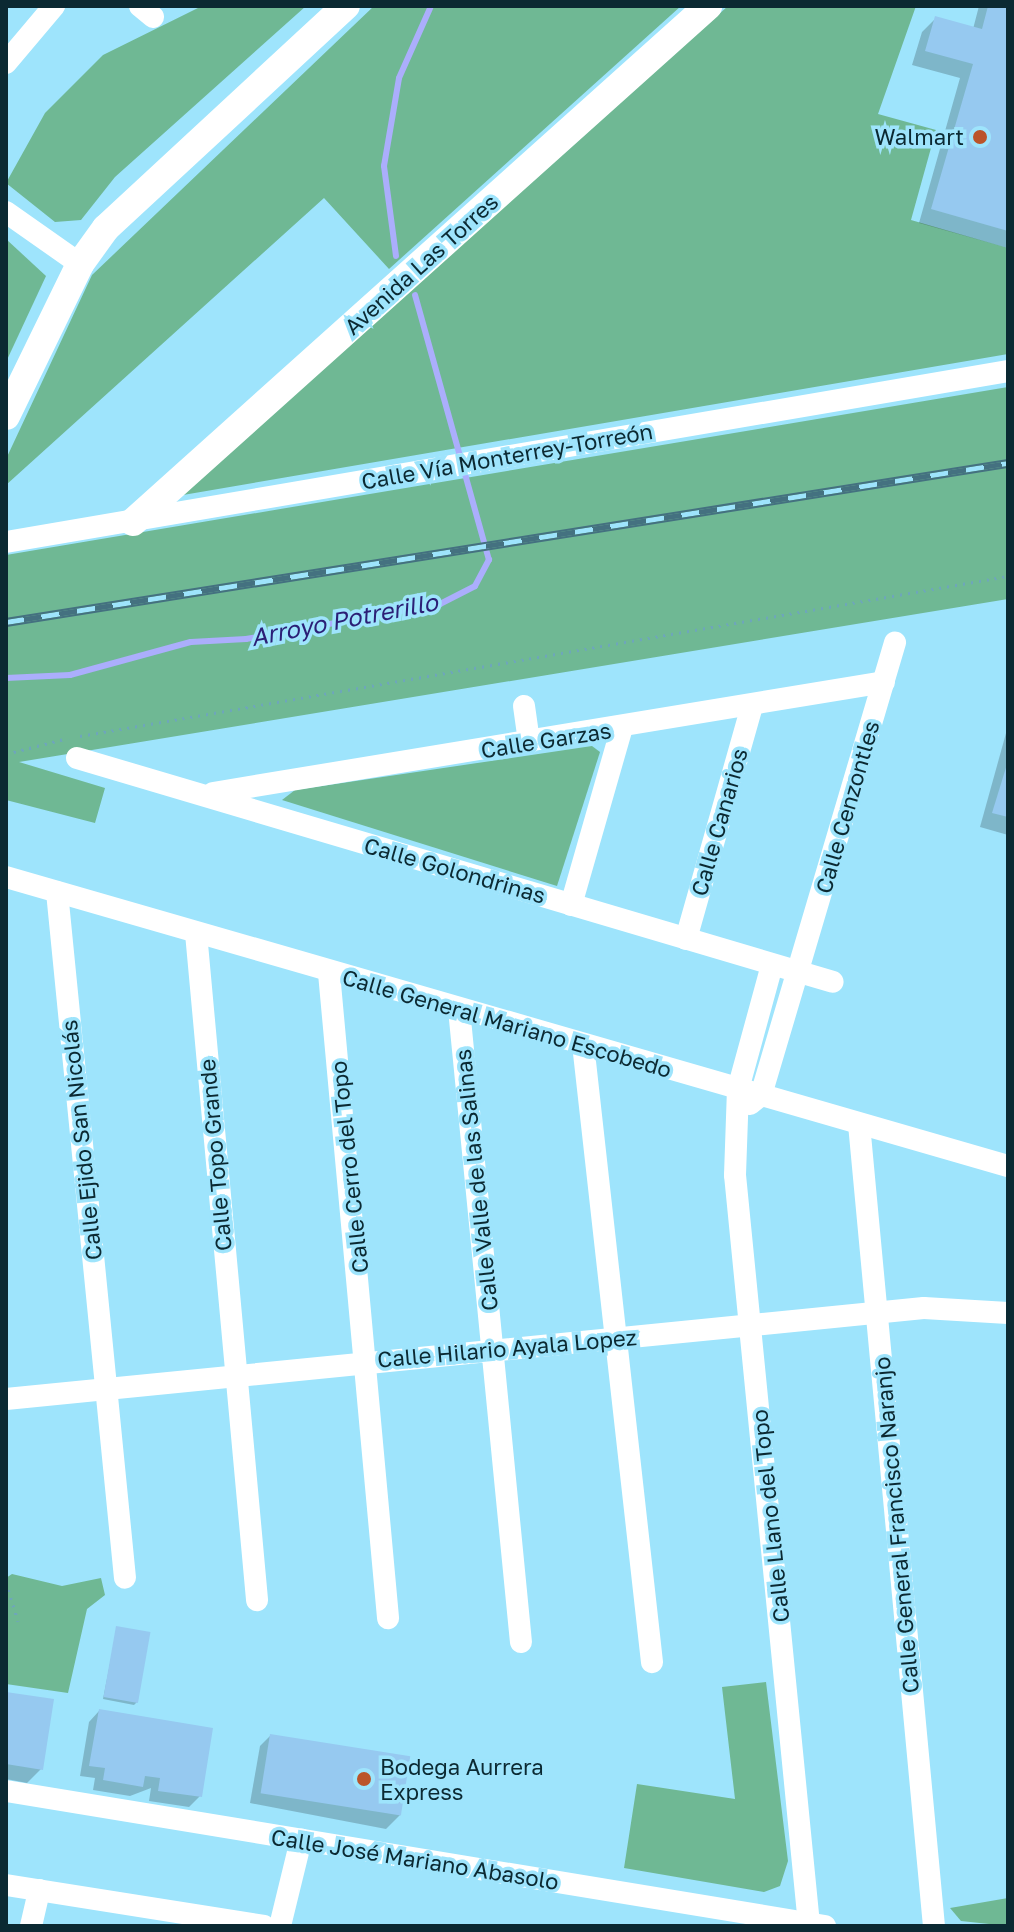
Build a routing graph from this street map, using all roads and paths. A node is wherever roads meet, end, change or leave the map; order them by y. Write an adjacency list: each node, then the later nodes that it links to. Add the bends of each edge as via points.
1 (54, 6): 4 (street)
2 (346, 6): 6 (street, via 125,206)
3 (708, 6): 9 (street, Avenida Las Torres)
4 (6, 63)
5 (6, 212): 6 (street)
6 (80, 264): 8 (street)
7 (1008, 371): 9 (street, Calle Vía Monterrey-Torreón)
8 (6, 416)
9 (133, 522): 10 (street, Calle Vía Monterrey-Torreón)
10 (6, 542)
11 (1008, 576): 18 (path)
12 (895, 642): 13 (street, Calle Cenzontles)
13 (884, 682): 14 (street, Calle Garzas); 27 (street, Calle Cenzontles)
14 (752, 705): 16 (street, Calle Garzas); 25 (street, Calle Canarios)
15 (524, 706): 17 (street)
16 (622, 727): 17 (street, Calle Garzas); 23 (street)
17 (529, 743): 20 (street, Calle Garzas)
18 (6, 754)
19 (77, 758): 20 (street, Calle Golondrinas)
20 (208, 794): 23 (street, Calle Golondrinas)
21 (6, 877): 22 (street, Calle General Mariano Escobedo)
22 (57, 892): 24 (street, Calle General Mariano Escobedo); 43 (street, Calle Ejido San Nicolás)
23 (571, 905): 25 (street, Calle Golondrinas)
24 (196, 933): 28 (street, Calle General Mariano Escobedo); 42 (street, Calle Topo Grande)
25 (686, 939): 26 (street, Calle Golondrinas)
26 (772, 965): 27 (street, Calle Golondrinas); 33 (street, Calle Llano del Topo)
27 (798, 972): 29 (street, Calle Golondrinas); 32 (street, Calle Cenzontles)
28 (329, 973): 30 (street, Calle General Mariano Escobedo); 41 (street, Calle Cerro del Topo)
29 (833, 982)
30 (459, 1009): 31 (street, Calle General Mariano Escobedo); 40 (street, Calle Valle de las Salinas)
31 (583, 1044): 33 (street, Calle General Mariano Escobedo); 39 (street)
32 (761, 1095): 33 (street, Calle General Mariano Escobedo); 34 (street, Calle General Mariano Escobedo)
33 (740, 1099): 38 (street, Calle Llano del Topo, via 735,1175)
34 (859, 1124): 35 (street, Calle General Mariano Escobedo); 36 (street, Calle General Francisco Naranjo)
35 (1008, 1166)
36 (876, 1313): 37 (street, Calle Hilario Ayala Lopez); 38 (street, Calle Hilario Ayala Lopez); 61 (street, Calle General Francisco Naranjo)
37 (1008, 1315)
38 (751, 1324): 39 (street, Calle Hilario Ayala Lopez); 57 (street, Calle Llano del Topo)
39 (616, 1339): 40 (street, Calle Hilario Ayala Lopez); 51 (street)
40 (494, 1350): 41 (street, Calle Hilario Ayala Lopez); 50 (street, Calle Valle de las Salinas)
41 (370, 1361): 42 (street, Calle Hilario Ayala Lopez); 48 (street, Calle Cerro del Topo)
42 (233, 1376): 43 (street, Calle Hilario Ayala Lopez); 47 (street, Calle Topo Grande)
43 (106, 1387): 44 (street, Calle Hilario Ayala Lopez); 45 (street, Calle Ejido San Nicolás)
44 (6, 1399)
45 (125, 1578)
46 (6, 1582): 49 (path)
47 (257, 1600)
48 (388, 1618)
49 (18, 1621)
50 (521, 1642)
51 (652, 1662)
52 (6, 1791): 53 (street, Calle José Mariano Abasolo)
53 (301, 1840): 57 (street, Calle José Mariano Abasolo); 60 (street)
54 (6, 1885): 55 (street)
55 (39, 1890): 56 (street); 58 (street)
56 (156, 1917): 59 (street)
57 (817, 1925)
58 (31, 1926)
59 (264, 1926)
60 (280, 1926)
61 (934, 1926)

